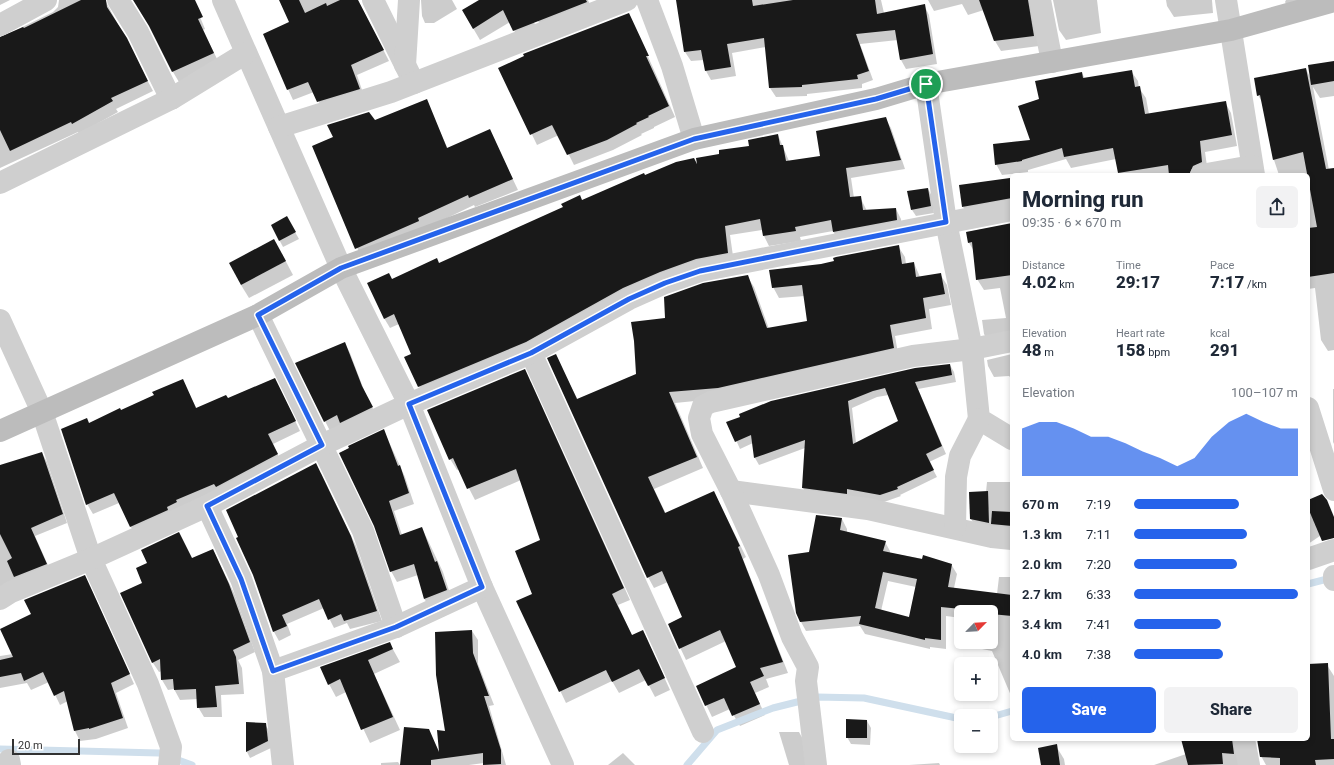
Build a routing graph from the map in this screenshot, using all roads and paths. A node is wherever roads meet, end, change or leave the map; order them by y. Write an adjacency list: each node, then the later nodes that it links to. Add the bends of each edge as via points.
1 (46, 0): 11 (street)
2 (118, 0): 17 (street, via 138,32)
3 (223, 0): 13 (street)
4 (373, 0): 15 (street)
5 (409, 0): 15 (street)
6 (628, 0): 15 (street)
7 (647, 0): 19 (street, via 672,66)
8 (1040, 0): 14 (street)
9 (1226, 0): 12 (street)
10 (1334, 1): 12 (street)
11 (0, 25)
12 (1231, 30): 14 (street); 20 (street)
13 (246, 53): 17 (street); 18 (street)
14 (1052, 62): 16 (street)
15 (409, 74): 18 (street, via 391,92)
16 (926, 84): 19 (street, via 876,99); 24 (street)
17 (171, 99): 22 (street)
18 (279, 128): 25 (street)
19 (694, 139): 25 (street)
20 (1253, 170): 21 (street)
21 (1222, 173)
22 (0, 183)
23 (1010, 210): 24 (street)
24 (946, 222): 29 (street); 30 (street, via 700,271 629,299)
25 (341, 268): 26 (street); 31 (street)
26 (258, 315): 32 (street); 37 (street)
27 (0, 320): 32 (street)
28 (1010, 341): 29 (street)
29 (972, 349): 34 (street); 39 (street, via 913,356 711,402 703,406 699,418 702,434)
30 (531, 353): 31 (street); 52 (street)
31 (409, 404): 37 (street); 48 (street)
32 (42, 412): 35 (street); 45 (street)
33 (1310, 414): 38 (street)
34 (979, 419): 36 (street); 41 (street, via 960,456 956,477)
35 (0, 431)
36 (1010, 438)
37 (322, 445): 40 (street); 50 (street, via 363,531)
38 (1334, 490)
39 (732, 491): 41 (street, via 868,508); 57 (street, via 769,575 792,637 808,667 806,681)
40 (207, 506): 45 (street); 51 (street, via 241,579)
41 (955, 528): 42 (street)
42 (1010, 539)
43 (1334, 550): 44 (street)
44 (1310, 558)
45 (92, 559): 49 (street, via 11,592); 54 (street, via 148,684 171,747)
46 (1334, 576): 47 (street)
47 (1334, 580)
48 (482, 587): 50 (street); 56 (street)
49 (0, 599)
50 (396, 627): 51 (street)
51 (273, 671): 55 (street)
52 (703, 732)
53 (1244, 741): 58 (street)
54 (169, 765)
55 (283, 765)
56 (563, 765)
57 (816, 765)
58 (1249, 765)

